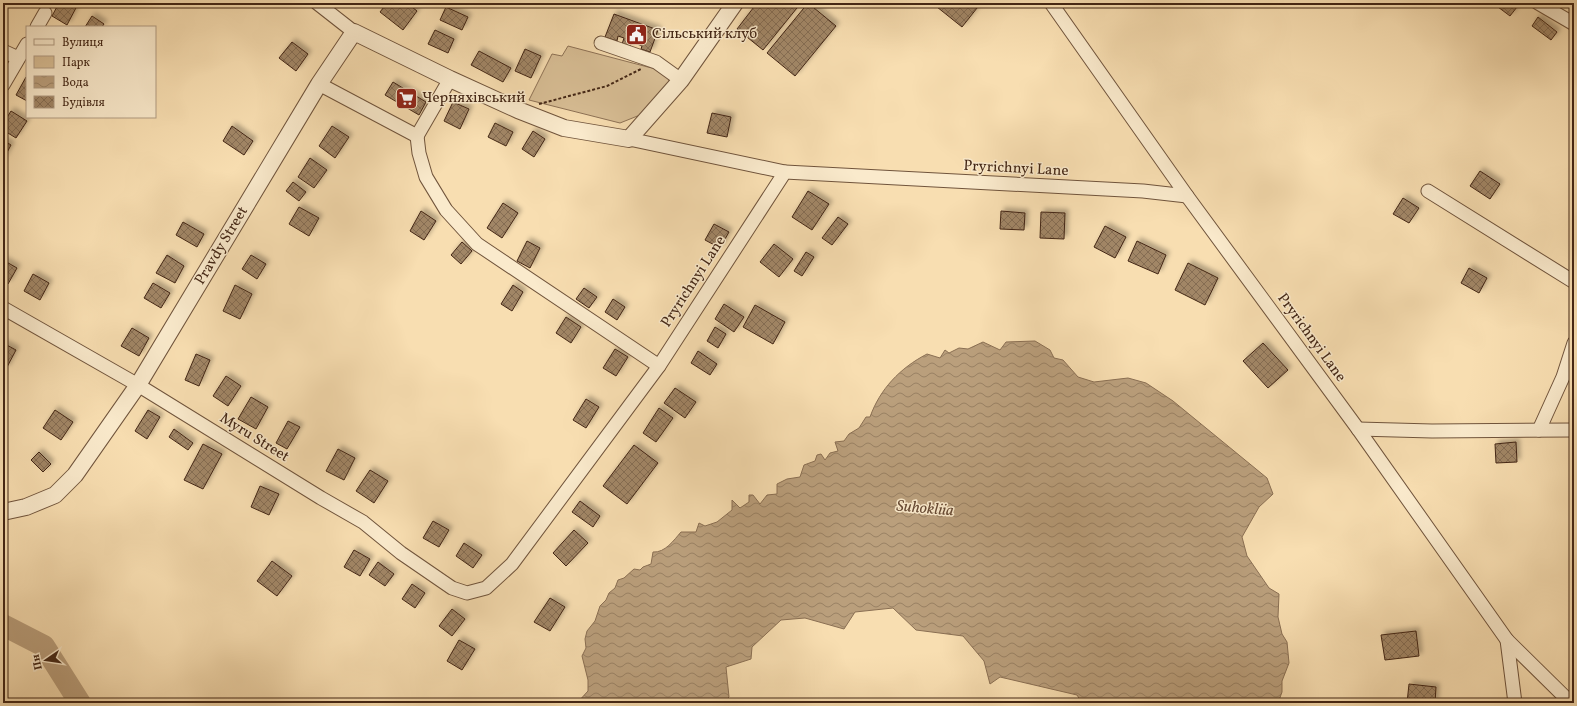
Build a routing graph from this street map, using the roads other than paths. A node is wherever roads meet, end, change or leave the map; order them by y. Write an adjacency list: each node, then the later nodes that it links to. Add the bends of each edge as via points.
1 (317, 3): 8 (street)
2 (735, 3): 14 (street)
3 (1051, 3): 21 (street)
4 (1538, 3): 6 (street)
5 (45, 13): 7 (street)
6 (1574, 24)
7 (38, 26)
8 (354, 32): 13 (street); 15 (street, Pravdy Street)
9 (601, 43): 14 (street, via 656,62)
10 (26, 46): 12 (street)
11 (3, 51): 12 (street)
12 (18, 58): 16 (street)
13 (450, 79): 17 (street); 18 (street, via 564,128)
14 (681, 80): 18 (street)
15 (319, 84): 17 (street); 26 (street, Pravdy Street)
16 (3, 85)
17 (417, 136): 25 (street, via 426,177 446,210 477,244)
18 (629, 139): 19 (street)
19 (785, 172): 21 (street, Pryrichnyi Lane, via 1143,191); 25 (street, Pryrichnyi Lane)
20 (1428, 191): 22 (street)
21 (1187, 196): 27 (street, Pryrichnyi Lane)
22 (1574, 282)
23 (3, 308): 26 (street, Myru Street)
24 (1574, 343): 28 (street, via 1563,377)
25 (659, 366): 31 (street, Pryrichnyi Lane, via 512,564)
26 (138, 385): 30 (street, Pravdy Street, via 75,475 55,495 26,507); 31 (street, Myru Street, via 363,522 401,553 452,588 467,593)
27 (1358, 429): 28 (street); 32 (street, Pryrichnyi Lane)
28 (1539, 430): 29 (street)
29 (1574, 430)
30 (3, 512)
31 (486, 588)
32 (1507, 640): 33 (street); 34 (street, Pryrichnyi Lane)
33 (1515, 703)
34 (1571, 703)

